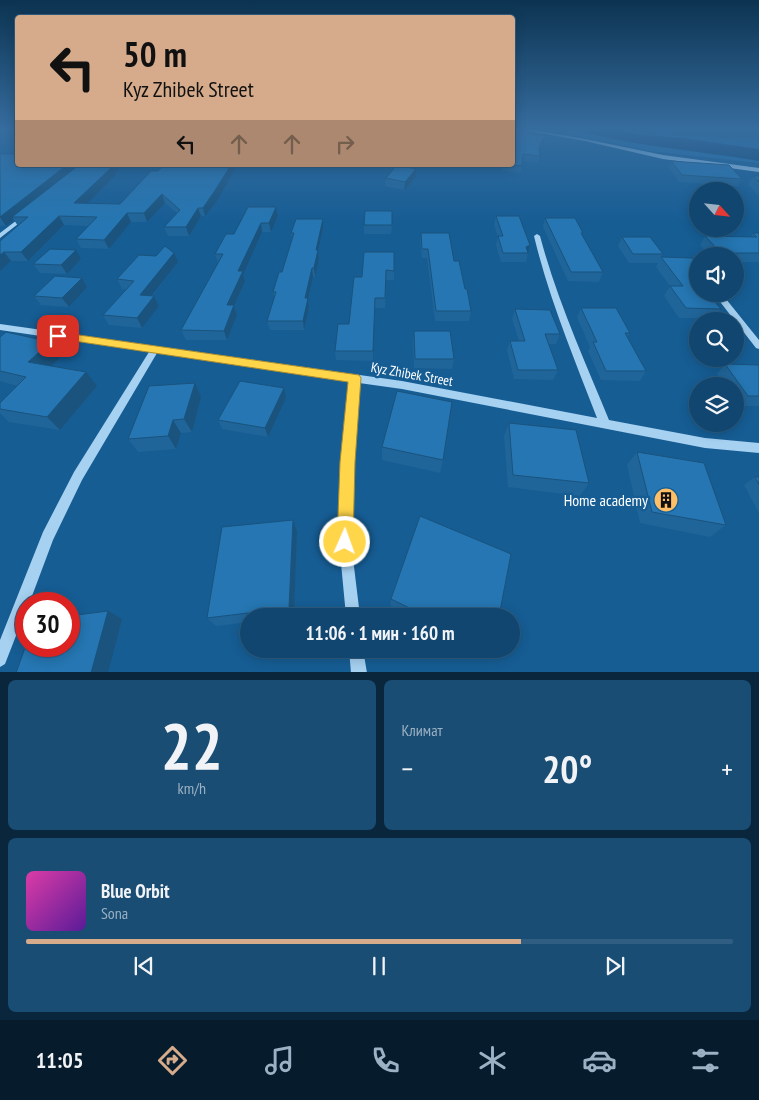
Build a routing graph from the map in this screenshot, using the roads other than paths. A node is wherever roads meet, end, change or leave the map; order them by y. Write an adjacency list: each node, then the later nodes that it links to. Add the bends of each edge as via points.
1 (687, 160): 2 (street)
2 (759, 170)
3 (29, 212): 4 (street)
4 (0, 236)
5 (537, 236): 11 (street, via 556,300)
6 (724, 302): 8 (street)
7 (0, 327): 9 (street, Kyz Zhibek Street)
8 (759, 346)
9 (155, 349): 10 (street, Kyz Zhibek Street); 15 (street, via 78,476 48,537)
10 (354, 378): 11 (street, Kyz Zhibek Street); 13 (street, via 345,542)
11 (605, 424): 12 (street, Kyz Zhibek Street, via 705,443)
12 (759, 448)
13 (351, 608)
14 (357, 658): 16 (street)
15 (0, 659)
16 (359, 672)

